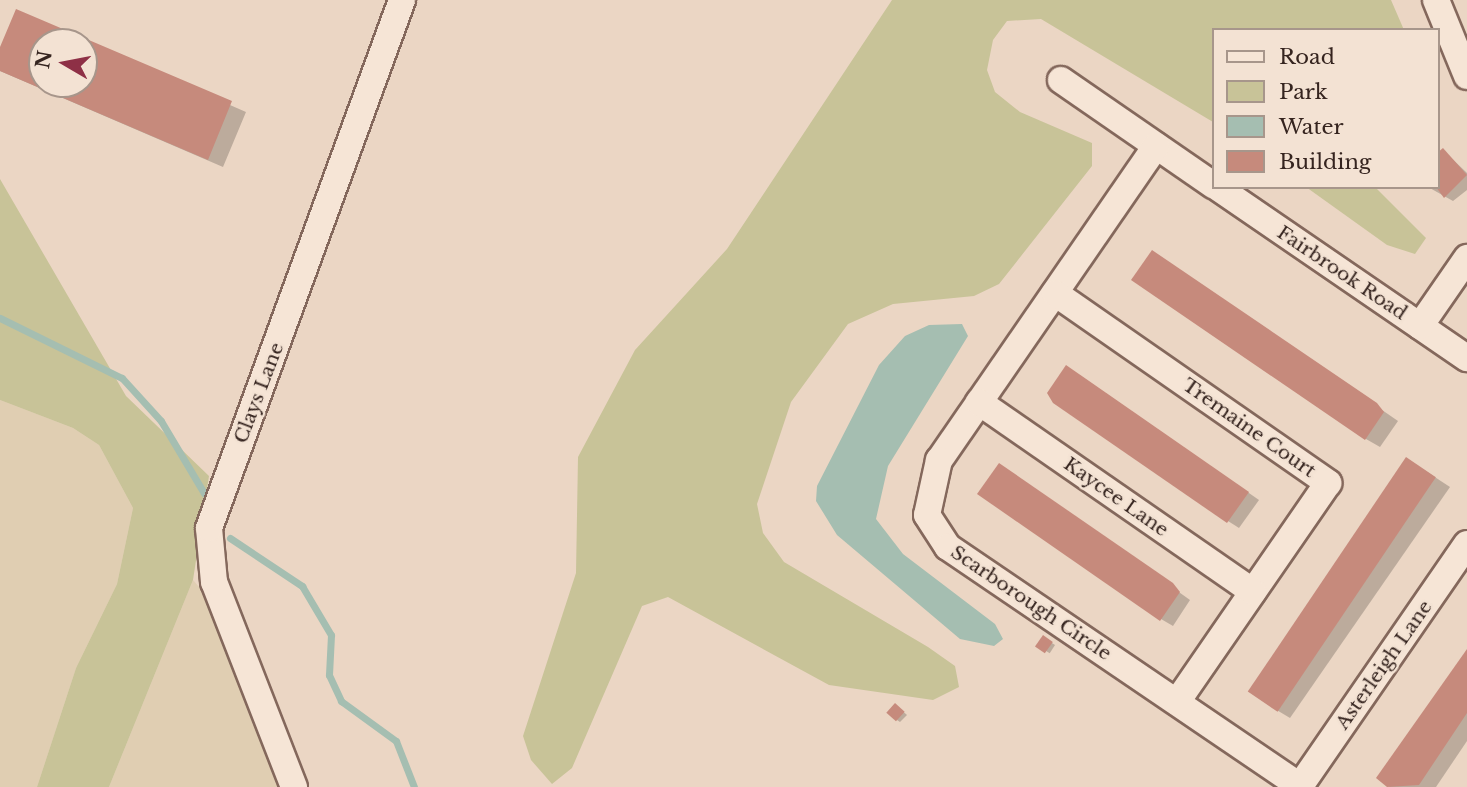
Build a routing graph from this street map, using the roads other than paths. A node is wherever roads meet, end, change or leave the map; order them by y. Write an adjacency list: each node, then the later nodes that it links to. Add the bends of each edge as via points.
1 (402, 0): 16 (street, Clays Lane, via 209,528 214,582)
2 (1436, 0): 3 (street)
3 (1467, 76)
4 (1061, 80): 5 (street, Fairbrook Road)
5 (1156, 145): 6 (street, Fairbrook Road); 9 (street, Scarborough Circle)
6 (1212, 184)
7 (1219, 189): 10 (street, Fairbrook Road)
8 (1467, 258): 10 (street)
9 (1055, 293): 12 (street, Scarborough Circle); 14 (street, Tremaine Court, via 1328,483)
10 (1420, 326): 11 (street, Fairbrook Road)
11 (1467, 358)
12 (979, 402): 14 (street, Kaycee Lane); 15 (street, Scarborough Circle, via 930,478 927,515 936,534)
13 (1467, 544): 17 (street, Asterleigh Lane)
14 (1253, 592): 15 (street, Tremaine Court)
15 (1177, 702): 17 (street, Scarborough Circle)
16 (294, 787)
17 (1301, 787)

